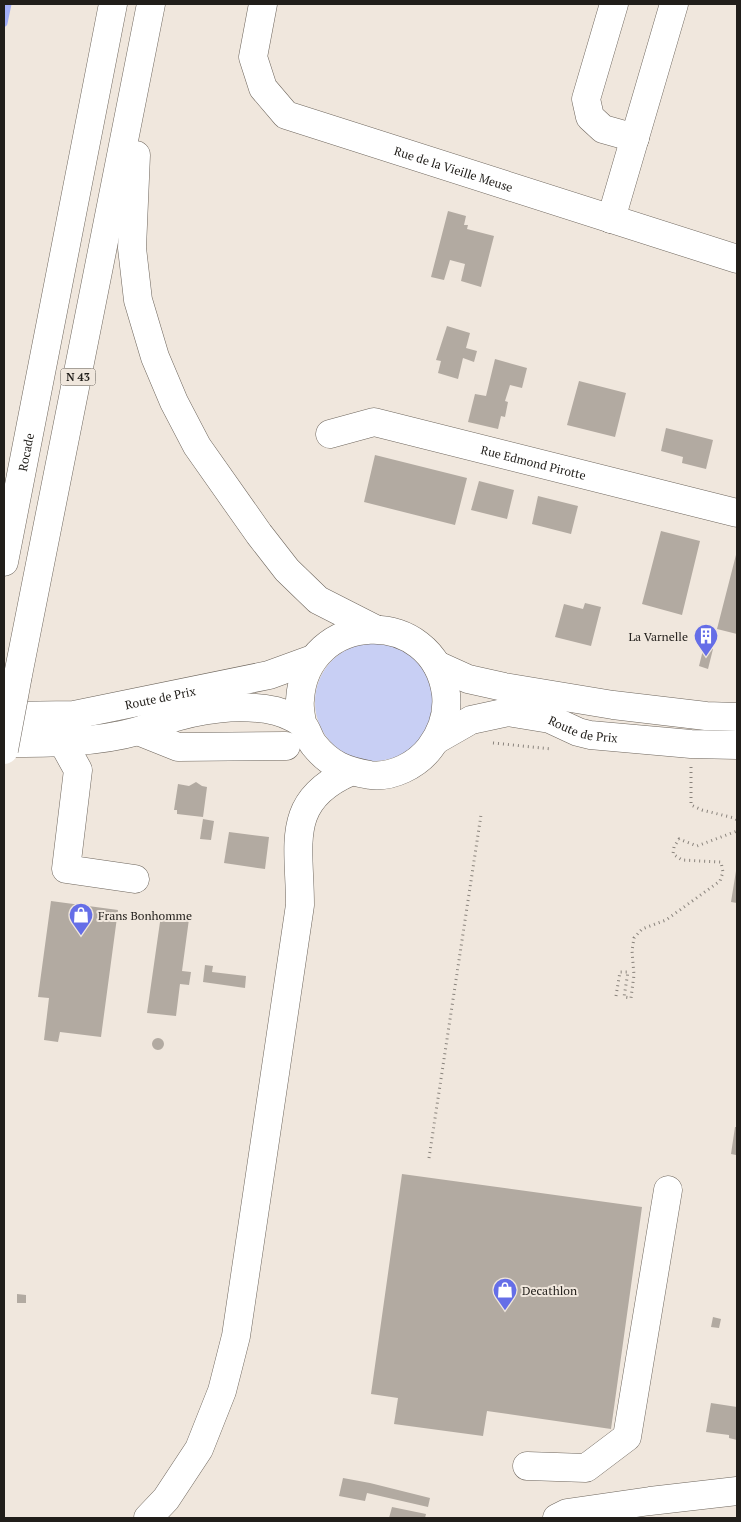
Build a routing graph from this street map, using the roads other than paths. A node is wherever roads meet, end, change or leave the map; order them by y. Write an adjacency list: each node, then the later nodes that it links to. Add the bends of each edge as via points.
1 (112, 4): 12 (main road, Rocade)
2 (152, 4): 6 (main road, N 43)
3 (263, 4): 8 (main road, Rue de la Vieille Meuse, via 253,57 263,88 286,115)
4 (614, 4): 7 (main road, via 586,99 590,117 603,129)
5 (674, 4): 7 (main road)
6 (138, 79): 13 (main road, via 132,248 138,300 155,357 174,402 197,446 287,570 318,600); 26 (main road, N 43, bridge)
7 (635, 138): 8 (main road)
8 (611, 219): 9 (main road, Rue de la Vieille Meuse)
9 (737, 259)
10 (330, 434): 11 (main road, Rue Edmond Pirotte, via 374,422)
11 (737, 513)
12 (4, 562)
13 (374, 629): 14 (main road, Route de Prix, via 351,632 330,643); 15 (main road, Route de Prix, via 399,634 420,646)
14 (313, 659): 16 (main road, Route de Prix, via 269,675); 19 (main road, Route de Prix, via 303,679 299,701)
15 (436, 665): 18 (main road, Route de Prix, via 468,679 504,687 613,705); 21 (main road, Route de Prix, via 444,683 447,703 444,722)
16 (118, 707): 17 (main road, Route de Prix, via 74,715); 22 (main road)
17 (4, 716)
18 (737, 717)
19 (302, 723): 20 (main road, Route de Prix, via 278,712 246,706 204,711); 27 (main road, Route de Prix, via 313,744 329,761)
20 (138, 731): 22 (main road, Route de Prix); 25 (main road, via 178,746)
21 (436, 740): 24 (main road, Route de Prix, via 471,720 508,712 550,719 590,735); 27 (main road, Route de Prix, via 426,754 397,772 374,776)
22 (62, 741): 23 (main road, Route de Prix); 28 (main road, via 78,770 66,869)
23 (4, 743)
24 (737, 745)
25 (286, 746)
26 (4, 750)
27 (350, 772): 32 (main road, via 332,780 314,795 303,812 298,846 300,905 236,1336 222,1391 199,1449 166,1498)
28 (135, 879)
29 (668, 1190): 30 (main road, via 627,1438 586,1468)
30 (527, 1466)
31 (737, 1492): 33 (main road, via 650,1501 567,1513)
32 (148, 1518)
33 (557, 1518)

